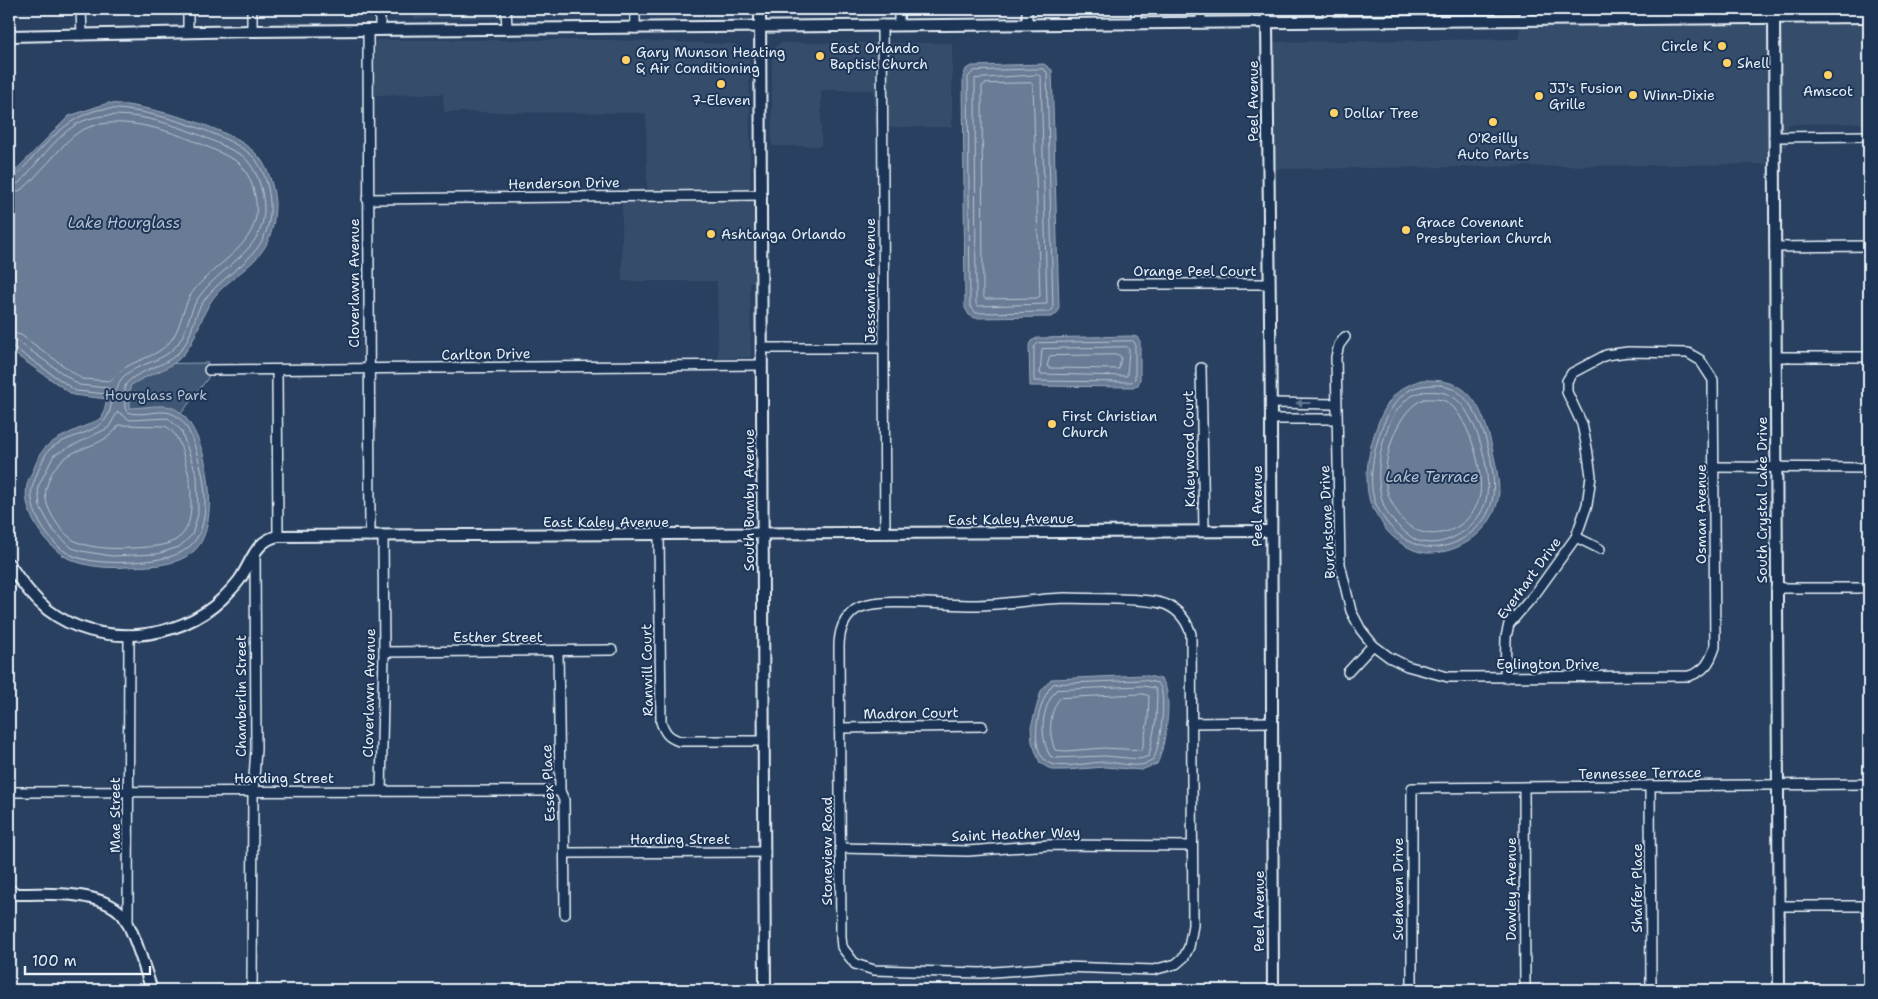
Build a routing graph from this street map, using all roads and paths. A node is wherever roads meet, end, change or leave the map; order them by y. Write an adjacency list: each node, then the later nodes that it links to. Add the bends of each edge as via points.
1 (81, 9): 32 (street)
2 (188, 9): 31 (street)
3 (252, 9): 28 (street)
4 (380, 9): 30 (street)
5 (506, 9): 26 (street)
6 (635, 9): 27 (street)
7 (760, 9): 25 (street, South Bumby Avenue)
8 (899, 9): 24 (street)
9 (1027, 9): 20 (street)
10 (1136, 9): 21 (street)
11 (1201, 9): 22 (street)
12 (1266, 9): 19 (street)
13 (1328, 9): 18 (street)
14 (1774, 13): 16 (street); 17 (street); 35 (street, South Crystal Lake Drive)
15 (1524, 14): 16 (street); 18 (street)
16 (1646, 14)
17 (1869, 16)
18 (1328, 21): 19 (street)
19 (1266, 22): 22 (street); 41 (street, Peel Avenue)
20 (1027, 23): 21 (street); 24 (street)
21 (1136, 23): 22 (street)
22 (1201, 23)
23 (882, 25): 24 (street); 25 (street); 44 (street, Jessamine Avenue)
24 (899, 25)
25 (761, 27): 27 (street); 36 (street, South Bumby Avenue)
26 (506, 28): 27 (street); 30 (street)
27 (635, 28)
28 (252, 30): 29 (street); 31 (street)
29 (368, 30): 30 (street); 37 (street, Cloverlawn Avenue)
30 (380, 30)
31 (188, 32): 32 (street)
32 (82, 35): 33 (street)
33 (9, 36)
34 (1869, 136): 35 (street)
35 (1774, 137): 38 (street, South Crystal Lake Drive)
36 (762, 195): 37 (street, Henderson Drive); 43 (street, South Bumby Avenue)
37 (367, 199): 49 (street, Cloverlawn Avenue)
38 (1775, 246): 39 (street); 45 (street, South Crystal Lake Drive)
39 (1869, 246)
40 (1122, 284): 41 (street, Orange Peel Court)
41 (1268, 284): 53 (street, Peel Avenue)
42 (1345, 337): 54 (street, Burchstone Drive, via 1336,357)
43 (762, 348): 44 (street); 47 (street, South Bumby Avenue)
44 (884, 348): 62 (street, Jessamine Avenue)
45 (1776, 357): 46 (street); 58 (street, South Crystal Lake Drive)
46 (1869, 357)
47 (762, 365): 49 (street, Carlton Drive); 64 (street, South Bumby Avenue)
48 (1201, 368): 60 (street, Kaleywood Court)
49 (368, 369): 51 (street, Carlton Drive); 66 (street, Cloverlawn Avenue)
50 (209, 370): 51 (street, Carlton Drive)
51 (276, 370): 65 (street)
52 (1567, 381): 57 (street, Osman Avenue, via 1584,364 1606,355 1688,353 1700,360 1713,380); 68 (street, Everhart Drive, via 1567,392 1582,424 1591,476 1588,505)
53 (1271, 403): 54 (street, one-way to 53); 55 (street, Peel Avenue)
54 (1336, 404): 56 (street, Burchstone Drive)
55 (1271, 419): 56 (street); 61 (street, Peel Avenue)
56 (1336, 419): 75 (street, Burchstone Drive, via 1340,564 1351,611 1360,630)
57 (1714, 467): 58 (street); 76 (street, Osman Avenue)
58 (1776, 468): 59 (street); 72 (street, South Crystal Lake Drive)
59 (1869, 468)
60 (1204, 531): 61 (street, East Kaley Avenue); 62 (street, East Kaley Avenue)
61 (1271, 531): 82 (street, Peel Avenue)
62 (885, 534): 64 (street, East Kaley Avenue)
63 (659, 535): 64 (street, East Kaley Avenue); 67 (street, East Kaley Avenue); 86 (street, Ranwill Court, via 661,722 664,732 679,741)
64 (763, 535): 86 (street, South Bumby Avenue)
65 (278, 536): 66 (street, East Kaley Avenue); 70 (street, East Kaley Avenue, via 260,543)
66 (370, 536): 67 (street, East Kaley Avenue)
67 (383, 536): 79 (street, Cloverlawn Avenue)
68 (1576, 536): 69 (street); 81 (street, Everhart Drive, via 1535,594 1509,624)
69 (1600, 549)
70 (254, 552): 74 (street, East Kaley Avenue, via 239,580 204,613 154,633); 96 (street, Chamberlin Street, via 256,749)
71 (9, 564): 74 (street, East Kaley Avenue, via 31,594 50,611 79,626)
72 (1776, 588): 73 (street); 88 (street, South Crystal Lake Drive)
73 (1869, 588)
74 (129, 635): 93 (street, Mae Street)
75 (1373, 645): 80 (street); 81 (street, Eglington Drive, via 1389,657 1427,673 1448,677)
76 (1715, 647): 81 (street, Eglington Drive, via 1701,672 1689,676)
77 (612, 650): 78 (street, Esther Street)
78 (558, 651): 79 (street, Esther Street); 95 (street, Essex Place)
79 (384, 652): 94 (street, Cloverlawn Avenue)
80 (1348, 672)
81 (1505, 678)
82 (1271, 722): 83 (street); 109 (street, Peel Avenue)
83 (1191, 723): 85 (street, Stoneview Road, via 1191,634 1182,616 1165,604 1154,602 1065,598 977,605 878,604 855,610 846,620 839,638); 97 (street, Stoneview Road)
84 (982, 726): 85 (street, Madron Court)
85 (840, 728): 98 (street, Stoneview Road)
86 (764, 741): 99 (street, South Bumby Avenue)
87 (1869, 784): 88 (street, Tennessee Terrace)
88 (1777, 785): 89 (street, Tennessee Terrace); 102 (street, South Crystal Lake Drive)
89 (1650, 786): 91 (street, Tennessee Terrace); 112 (street, Shaffer Place)
90 (1412, 788): 91 (street, Tennessee Terrace); 110 (street, Suehaven Drive)
91 (1524, 788): 111 (street, Dawley Avenue)
92 (9, 789): 93 (street, Harding Street, via 15,792)
93 (129, 791): 96 (street, Harding Street); 105 (street, Mae Street)
94 (381, 791): 95 (street, Harding Street); 96 (street, Harding Street)
95 (560, 791): 100 (street, Essex Place, via 564,800)
96 (253, 792): 107 (street, Chamberlin Street)
97 (1192, 846): 98 (street, Saint Heather Way, via 1049,845 968,851); 98 (street, Stoneview Road, via 1192,937 1184,957 1176,964 1153,970 1063,967 981,973 874,970 855,964 842,947)
98 (841, 848)
99 (765, 852): 100 (street, Harding Street); 108 (street, South Bumby Avenue)
100 (564, 853): 104 (street, Essex Place)
101 (9, 890): 105 (street, via 17,894 79,895 112,907)
102 (1778, 906): 103 (street); 113 (street, South Crystal Lake Drive)
103 (1869, 906)
104 (565, 914)
105 (128, 924): 106 (street, Mae Street)
106 (152, 990)
107 (252, 990)
108 (765, 990)
109 (1273, 990)
110 (1412, 990)
111 (1525, 990)
112 (1651, 990)
113 (1779, 990)

